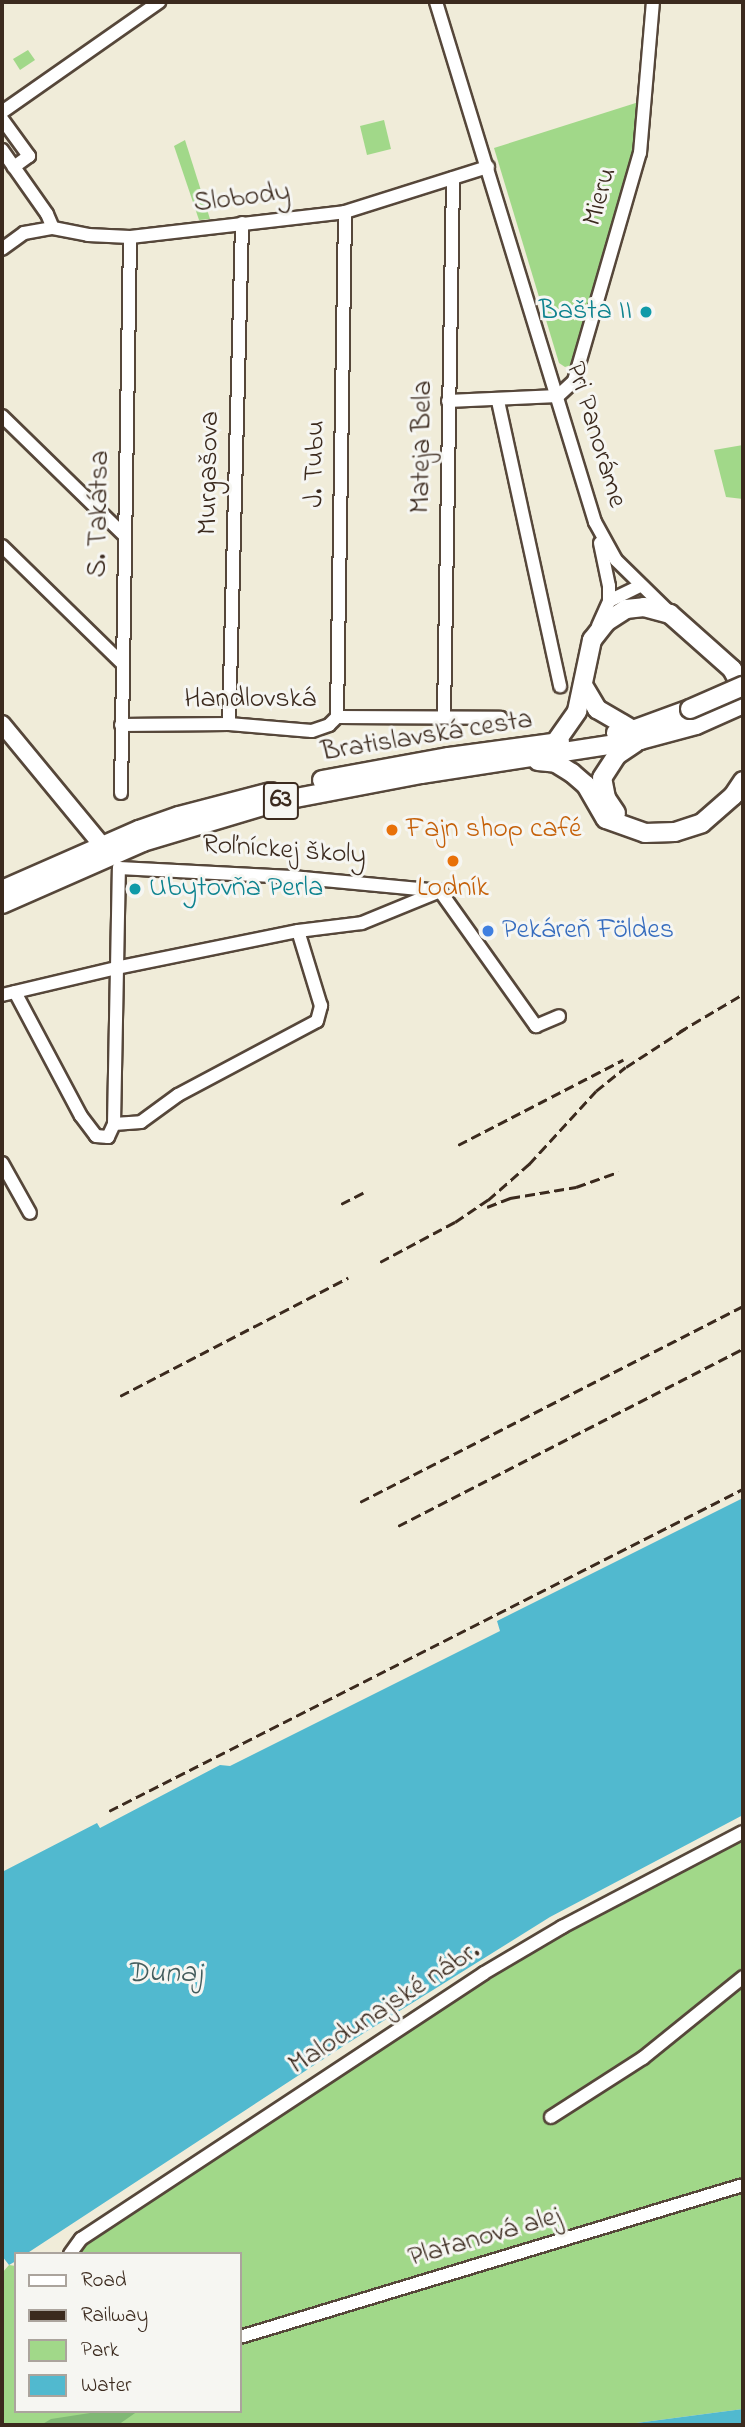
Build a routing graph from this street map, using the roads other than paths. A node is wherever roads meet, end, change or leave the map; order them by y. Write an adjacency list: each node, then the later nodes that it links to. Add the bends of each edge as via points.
1 (159, 2): 4 (street)
2 (437, 2): 8 (street, Pri Panoráme)
3 (653, 2): 15 (street, Mieru, via 639,153 574,381)
4 (2, 112)
5 (2, 119): 7 (street, via 29,156)
6 (2, 149): 7 (street)
7 (14, 167): 12 (street)
8 (488, 167): 9 (street, Slobody); 15 (street, Pri Panoráme)
9 (453, 178): 10 (street, Slobody); 16 (street, Mateja Bela)
10 (345, 212): 11 (street, Slobody); 33 (street, J. Tubu)
11 (242, 223): 13 (street, Slobody); 37 (street, Murgašova)
12 (53, 228): 13 (street, Slobody); 14 (street, Slobody, via 24,233)
13 (130, 237): 20 (street, S. Takátsa)
14 (2, 249)
15 (558, 396): 17 (street); 19 (street, Pri Panoráme)
16 (449, 401): 17 (street); 32 (street, Mateja Bela)
17 (498, 401): 28 (street)
18 (2, 416): 20 (street)
19 (595, 522): 22 (street, Pri Panoráme, via 616,560); 23 (street, via 608,571)
20 (124, 535): 27 (street, S. Takátsa)
21 (2, 546): 27 (street)
22 (640, 586): 23 (street); 24 (street); 25 (street, Pri Panoráme)
23 (609, 601): 26 (street)
24 (626, 609): 25 (main road, via 644,607); 26 (main road, via 606,622)
25 (670, 614): 30 (main road, via 732,669)
26 (592, 640): 29 (main road)
27 (121, 662): 38 (street, S. Takátsa)
28 (560, 686)
29 (584, 687): 39 (main road, via 597,709); 40 (main road, via 577,711)
30 (743, 688): 34 (main road, Bratislavská cesta / 63, bridge)
31 (743, 704): 34 (main road, Bratislavská cesta / 63)
32 (444, 716): 33 (street, Handlovská); 35 (street, Handlovská)
33 (337, 717): 37 (street, Handlovská, via 312,731)
34 (693, 717): 39 (main road, Bratislavská cesta / 63)
35 (501, 718)
36 (2, 724): 45 (main road)
37 (229, 724): 38 (street, Handlovská)
38 (121, 725): 43 (street, S. Takátsa)
39 (636, 735): 40 (main road, Bratislavská cesta / 63); 41 (main road, Bratislavská cesta / 63); 44 (main road, via 602,778 606,798)
40 (555, 743): 45 (main road, Bratislavská cesta / 63, via 412,763 282,789 178,816)
41 (528, 760): 44 (main road, via 556,763 572,773 586,785 606,819); 45 (main road, Bratislavská cesta / 63, via 421,774 280,801 169,832)
42 (743, 782): 44 (main road, via 718,811 694,827 655,834)
43 (121, 793)
44 (627, 827)
45 (110, 855): 46 (main road, Bratislavská cesta / 63); 47 (street, Roľníckej školy); 48 (main road, Bratislavská cesta / 63); 50 (street)
46 (2, 890)
47 (440, 891): 49 (street, via 362,923); 52 (street, via 536,1026)
48 (2, 904)
49 (298, 930): 50 (street); 53 (street, via 321,1006 317,1021 178,1095 141,1122)
50 (116, 968): 51 (street); 53 (street)
51 (8, 993): 53 (street, via 96,1136 105,1138)
52 (559, 1016)
53 (114, 1125)
54 (2, 1163): 55 (street)
55 (30, 1213)
56 (743, 1832): 60 (street, Malodunajské nábr., via 502,1962 81,2239)
57 (743, 1977): 58 (street, via 643,2058)
58 (551, 2117)
59 (743, 2185): 61 (street, Platanová alej)
60 (71, 2252)
61 (242, 2336)

